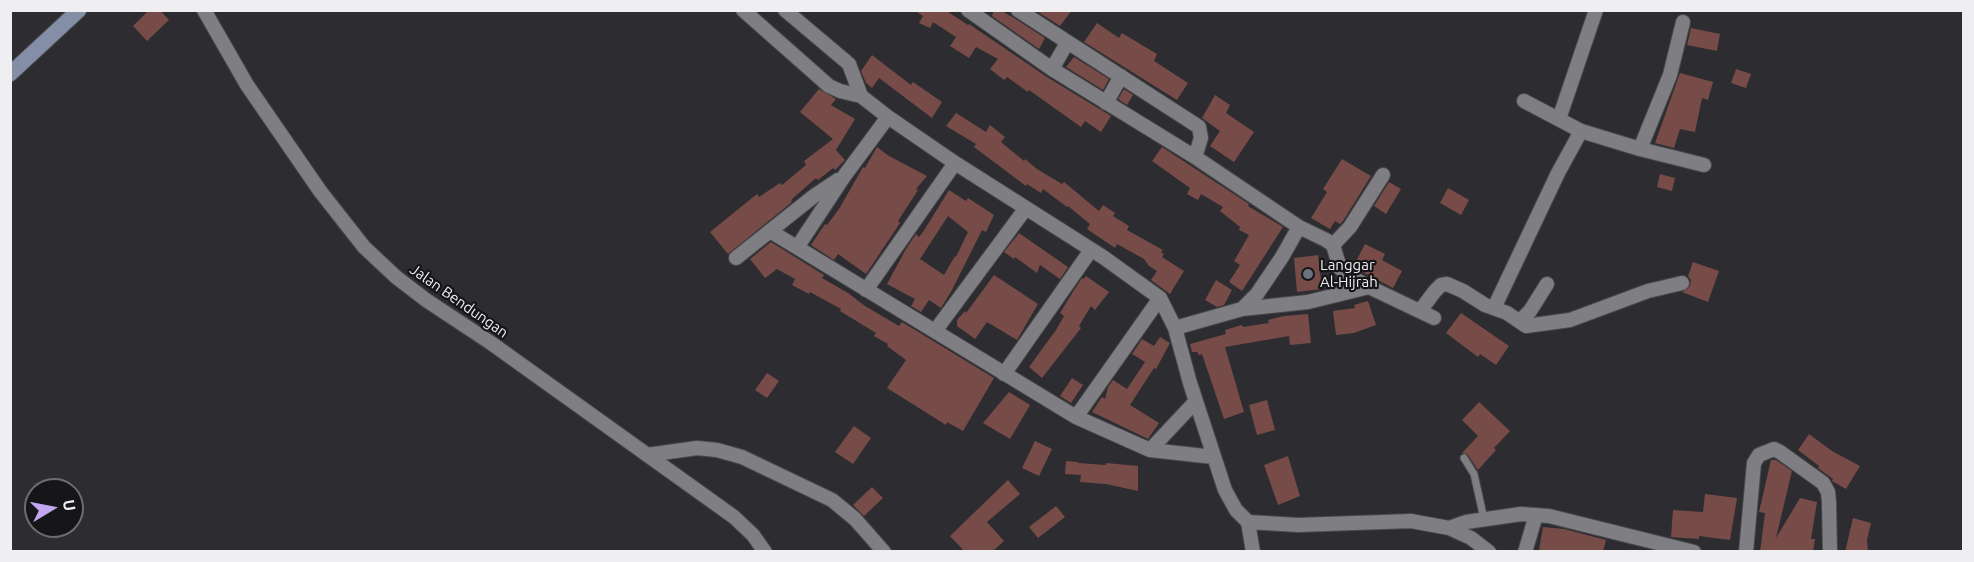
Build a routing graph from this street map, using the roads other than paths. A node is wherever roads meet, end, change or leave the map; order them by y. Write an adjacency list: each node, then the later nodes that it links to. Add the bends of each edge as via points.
1 (79, 10): 11 (main road)
2 (204, 10): 48 (street, Jalan Bendungan, via 247,85 364,247 426,300)
3 (743, 10): 13 (street, via 829,86)
4 (785, 10): 13 (street, via 849,64)
5 (968, 10): 10 (street)
6 (1018, 10): 9 (street)
7 (1596, 10): 17 (street)
8 (1683, 22): 19 (street, via 1670,75)
9 (1067, 43): 10 (street); 12 (street)
10 (1052, 69): 15 (street)
11 (10, 74)
12 (1121, 76): 15 (street); 20 (street, via 1199,127 1201,138)
13 (861, 96): 16 (street)
14 (1524, 101): 17 (street)
15 (1106, 103): 20 (street)
16 (888, 117): 21 (street); 23 (street)
17 (1559, 119): 18 (street)
18 (1581, 131): 19 (street); 37 (street)
19 (1640, 149): 22 (street)
20 (1195, 157): 26 (street)
21 (955, 163): 25 (street); 35 (street)
22 (1704, 165)
23 (845, 175): 27 (street); 29 (street)
24 (1383, 175): 28 (street, via 1350,227)
25 (1026, 208): 30 (street); 43 (street)
26 (1299, 227): 28 (street); 38 (street, via 1257,294)
27 (770, 231): 29 (street); 31 (street)
28 (1333, 245): 34 (street, via 1340,268)
29 (798, 246): 35 (street)
30 (1091, 250): 36 (street); 44 (street)
31 (735, 258)
32 (1682, 283): 41 (street, via 1648,291 1570,320 1526,326)
33 (1547, 284): 41 (street)
34 (1369, 287): 38 (street, via 1308,302); 39 (street)
35 (866, 290): 43 (street)
36 (1160, 298): 42 (street); 46 (street)
37 (1494, 308): 39 (street, via 1447,284 1435,291); 41 (street)
38 (1242, 309): 42 (street)
39 (1420, 311): 40 (street)
40 (1434, 318)
41 (1520, 321)
42 (1175, 328): 45 (street)
43 (935, 331): 44 (street)
44 (1004, 374): 46 (street)
45 (1196, 401): 47 (street); 49 (street)
46 (1076, 417): 47 (street)
47 (1150, 450): 49 (street)
48 (647, 455): 55 (street, Jalan Bendungan, via 734,517); 56 (street, via 697,448 742,457 832,500)
49 (1214, 457): 53 (street, via 1225,490)
50 (1464, 458): 52 (lane, via 1474,474)
51 (1536, 515): 52 (street); 59 (street); 60 (street)
52 (1484, 519): 54 (street)
53 (1248, 522): 54 (street, via 1298,525 1411,521); 57 (street)
54 (1449, 528): 58 (street)
55 (765, 552)
56 (884, 552)
57 (1253, 552)
58 (1489, 552)
59 (1525, 552)
60 (1694, 552)
61 (1746, 552): 62 (street, via 1754,463 1759,455 1774,449 1823,483 1828,492)
62 (1830, 552)

